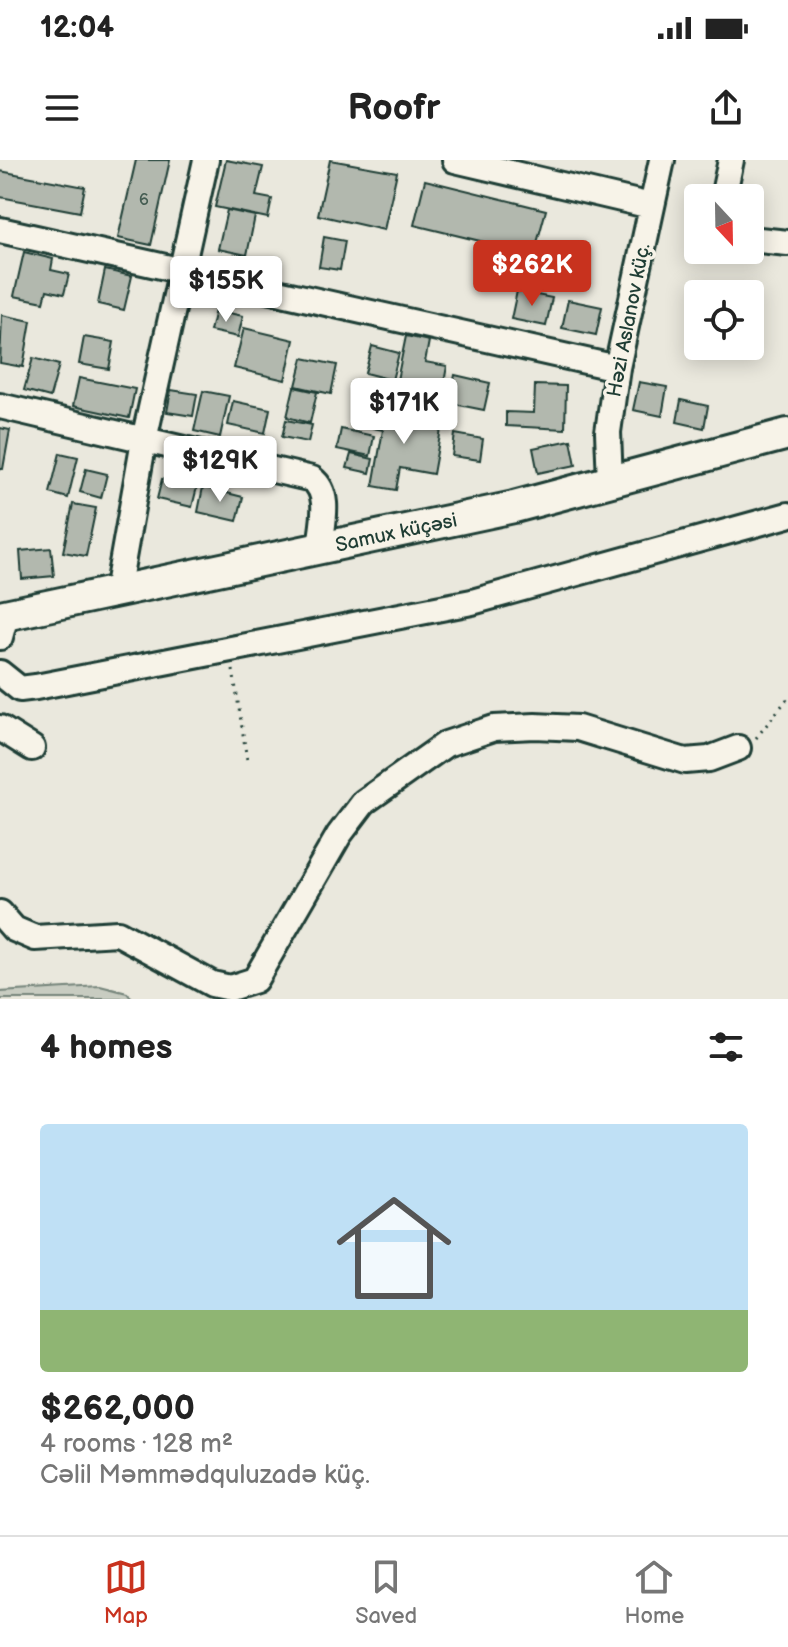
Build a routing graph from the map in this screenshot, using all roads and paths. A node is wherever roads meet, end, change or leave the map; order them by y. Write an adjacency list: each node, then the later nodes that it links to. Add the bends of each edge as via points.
1 (206, 160): 10 (street)
2 (455, 160): 6 (street)
3 (662, 160): 6 (street, Həzi Aslanov küç.)
4 (731, 160): 5 (street)
5 (726, 184)
6 (651, 206): 11 (street, Həzi Aslanov küç.)
7 (0, 230): 10 (street)
8 (764, 240): 9 (street)
9 (788, 243)
10 (182, 271): 11 (street); 14 (street)
11 (617, 368): 15 (street, Həzi Aslanov küç., via 608,432)
12 (0, 406): 14 (street)
13 (788, 434): 15 (main road, Samux küçəsi)
14 (144, 440): 17 (street, via 312,479 325,495); 18 (street)
15 (610, 482): 17 (main road, Samux küçəsi)
16 (788, 515): 20 (street, via 472,602)
17 (320, 548): 18 (main road, Samux küçəsi)
18 (117, 592): 19 (main road, Samux küçəsi)
19 (2, 623)
20 (229, 650): 21 (street, via 20,689); 26 (path)
21 (0, 673)
22 (788, 698): 25 (path, via 758,736)
23 (0, 728): 24 (street)
24 (32, 748)
25 (738, 748): 27 (street, via 685,761 578,728 535,726 494,728 446,744 364,802 339,835 255,980 230,988 212,984 118,933 35,938 14,929)
26 (247, 760)
27 (0, 913)

